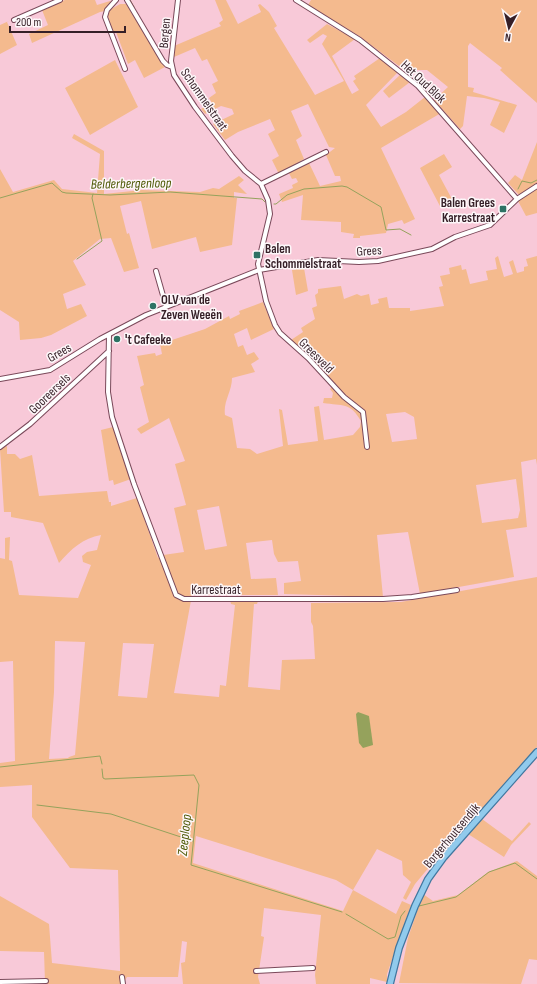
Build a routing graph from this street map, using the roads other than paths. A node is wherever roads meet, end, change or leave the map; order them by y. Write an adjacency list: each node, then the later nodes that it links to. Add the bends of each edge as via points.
1 (60, 0): 6 (street)
2 (116, 0): 8 (street, via 107,10 105,17)
3 (127, 0): 7 (street, Schommelstraat, via 163,61)
4 (178, 0): 7 (street, Bergen)
5 (296, 0): 12 (street, Het Oud Blok, via 360,40 418,86)
6 (14, 20)
7 (172, 67): 10 (street, Schommelstraat, via 180,85 195,107 245,172)
8 (125, 69)
9 (326, 152): 10 (street)
10 (260, 184): 13 (street, Schommelstraat, via 266,193 270,214 258,260)
11 (537, 186): 12 (street, Grees)
12 (518, 198): 13 (street, Grees, via 490,225 455,237 432,249 378,261 318,260)
13 (259, 270): 15 (street, Grees); 20 (street, Greesveld, via 267,308 277,329 331,384 363,412)
14 (156, 271): 15 (street)
15 (166, 306): 16 (street, Grees)
16 (109, 334): 17 (street, Karrestraat); 18 (street, Grees, via 50,370)
17 (109, 351): 19 (street, Gooreersels, via 30,424); 21 (street, Karrestraat, via 110,406 118,439 162,561 174,591 180,598 383,599)
18 (0, 379)
19 (0, 447)
20 (367, 447)
21 (457, 590)
22 (537, 752): 23 (main road, Borgerhoutsendijk, via 432,873 415,906)
23 (401, 944): 30 (main road, Borgerhoutsendijk); 31 (main road, Borgerhoutsendijk)
24 (313, 968): 25 (street)
25 (256, 971)
26 (122, 977): 29 (street)
27 (46, 980): 28 (street)
28 (0, 982)
29 (123, 984)
30 (390, 984)
31 (394, 984)

